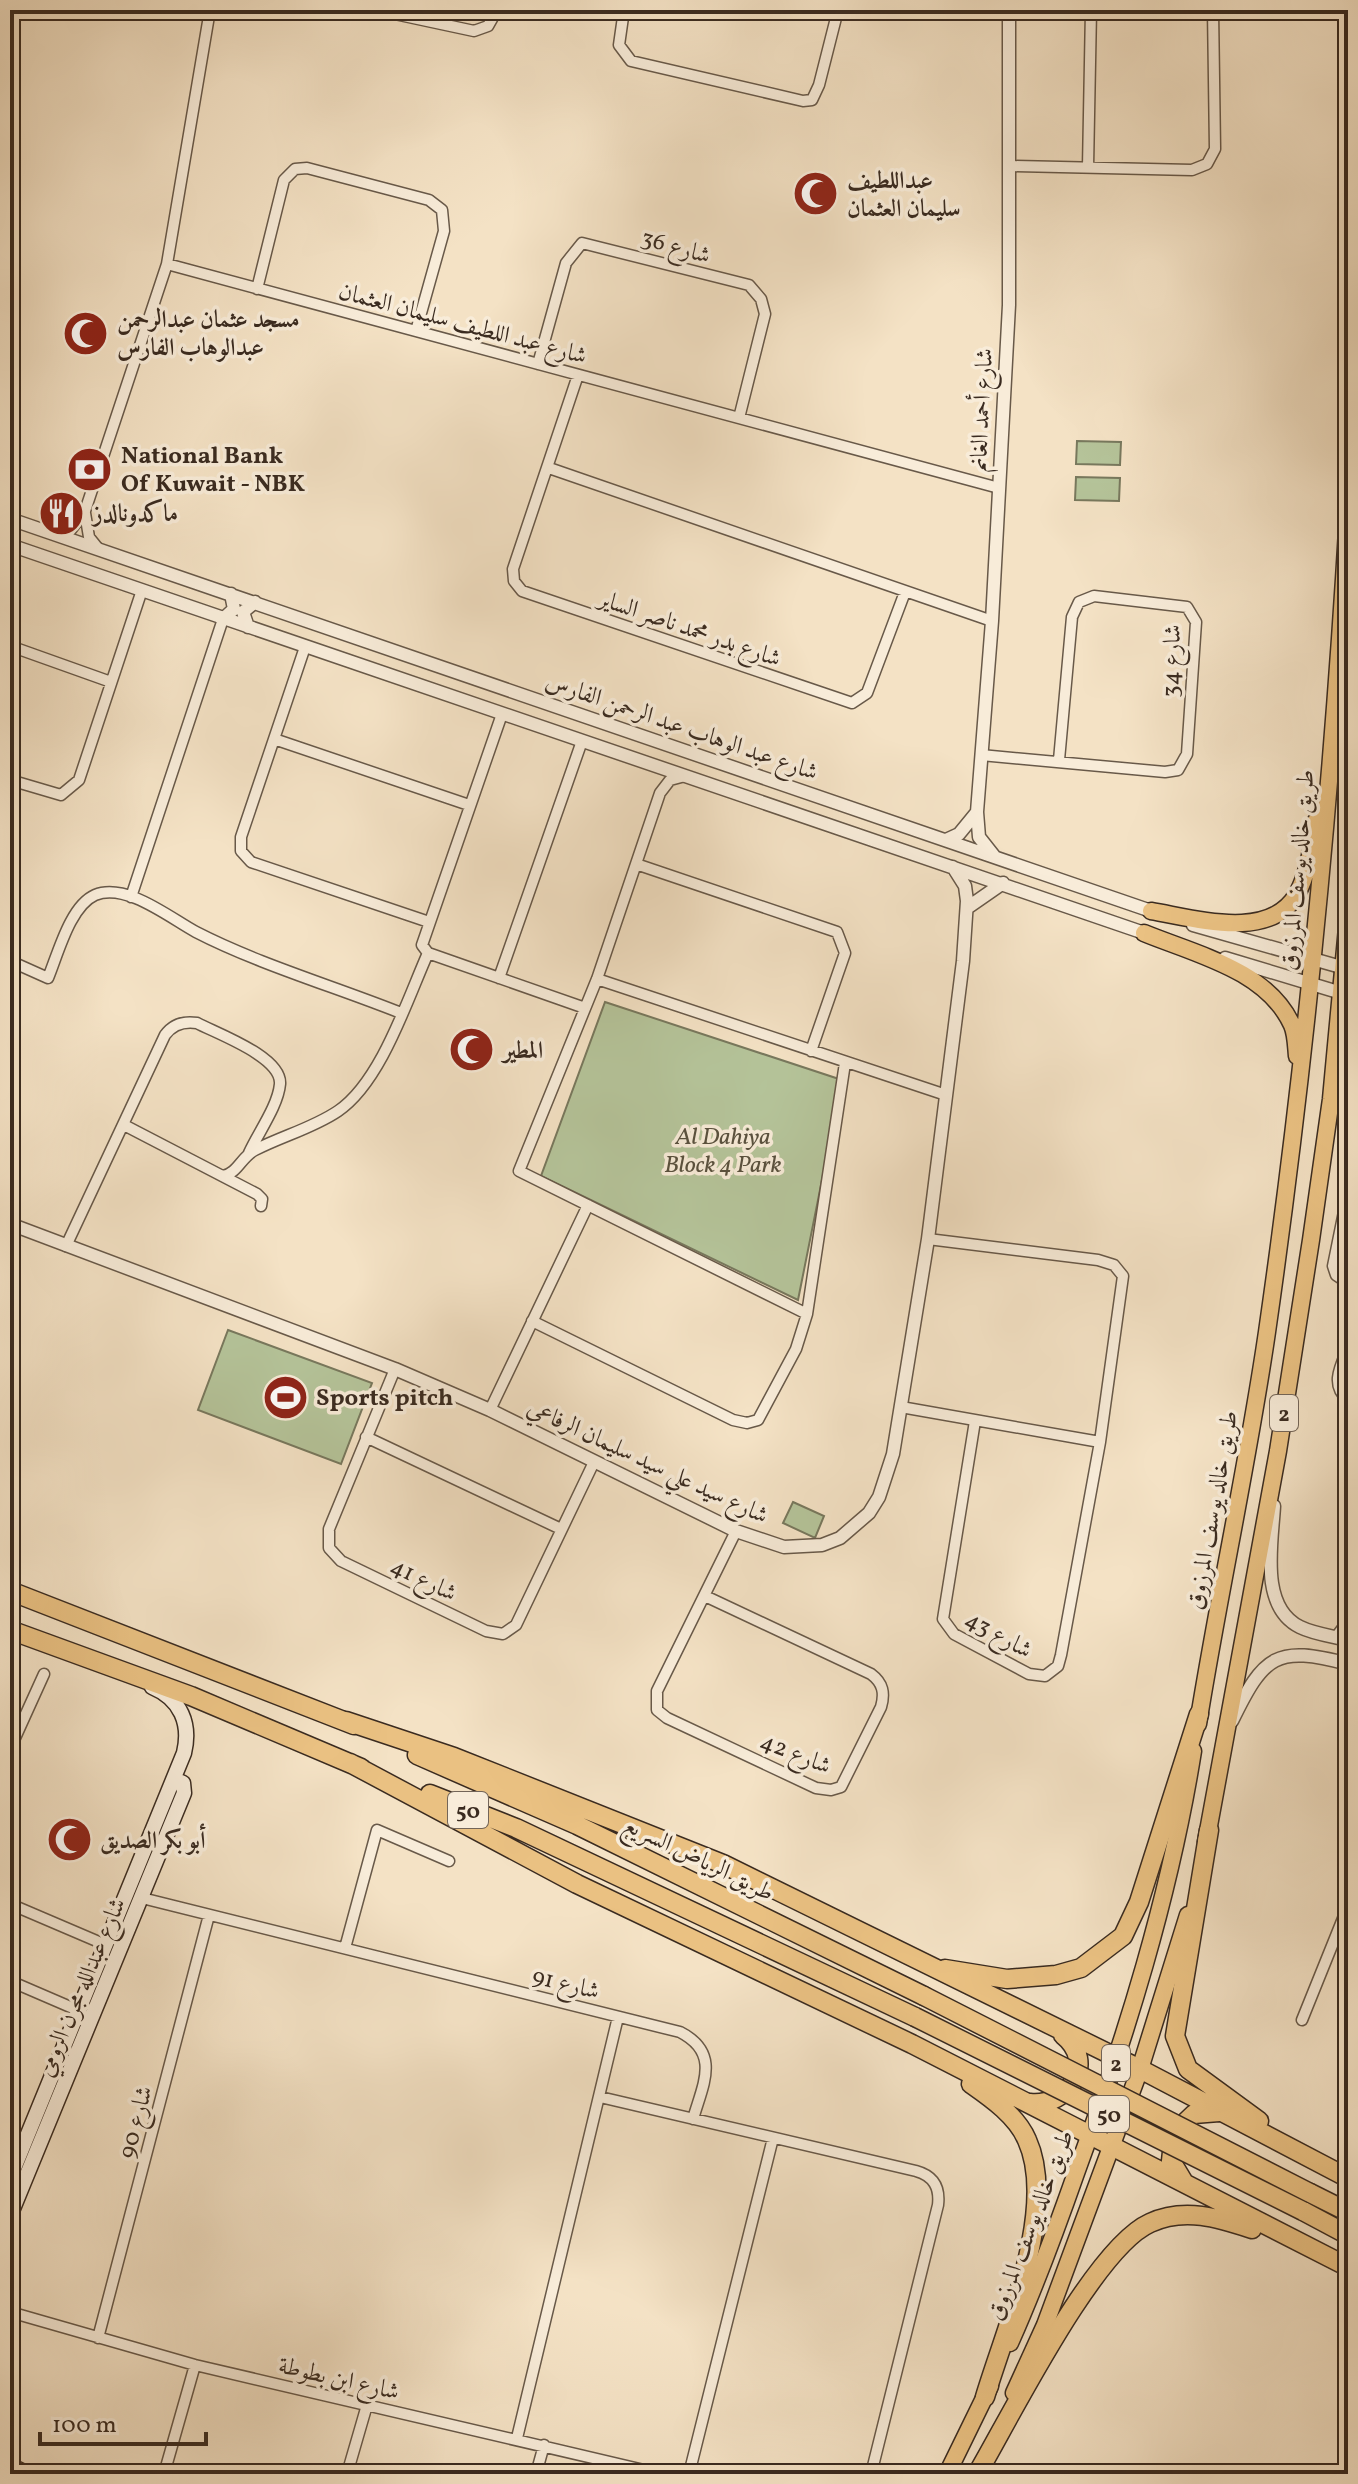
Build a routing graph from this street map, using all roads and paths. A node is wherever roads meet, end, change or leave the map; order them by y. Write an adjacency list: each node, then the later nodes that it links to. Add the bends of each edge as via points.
1 (210, 10): 12 (street)
2 (376, 10): 3 (street, via 474,31 488,26)
3 (497, 10)
4 (624, 10): 5 (street, via 619,45 631,61 803,101 812,100 819,85)
5 (838, 10)
6 (989, 10): 9 (street)
7 (1091, 10): 11 (street)
8 (1213, 10): 11 (street, via 1215,149 1207,164 1192,170)
9 (1009, 12): 10 (street, شارع أحمد الغانم)
10 (1011, 166): 11 (street); 19 (street, شارع أحمد الغانم)
11 (1088, 167)
12 (167, 264): 13 (street, شارع عبد اللطيف سليمان العثمان); 20 (street)
13 (257, 289): 14 (street, شارع عبد اللطيف سليمان العثمان); 14 (street, via 289,173 307,168 429,200 445,216)
14 (416, 331): 15 (street, شارع عبد اللطيف سليمان العثمان)
15 (538, 364): 16 (street, شارع عبد اللطيف سليمان العثمان); 17 (street, شارع 36, via 566,263 582,243 749,285 765,314)
16 (578, 375): 17 (street, شارع عبد اللطيف سليمان العثمان); 18 (street, شارع بدر محمد ناصر الساير)
17 (739, 418): 19 (street, شارع عبد اللطيف سليمان العثمان)
18 (549, 468): 27 (street); 27 (street, شارع بدر محمد ناصر الساير, via 513,569 522,591 841,703 858,701 867,693)
19 (999, 488): 31 (street, شارع أحمد الغانم)
20 (85, 511): 23 (street, via 70,531); 25 (street, via 89,537)
21 (1348, 514): 36 (main road, طريق خالد يوسف المرزوق / 2)
22 (10, 519): 23 (street, شارع عبد الوهاب عبد الرحمن الفارس)
23 (58, 535): 25 (street, شارع عبد الوهاب عبد الرحمن الفارس)
24 (10, 545): 26 (street, شارع عبد الوهاب عبد الرحمن الفارس)
25 (97, 547): 28 (street, شارع عبد الوهاب عبد الرحمن الفارس)
26 (142, 590): 30 (street, شارع عبد الوهاب عبد الرحمن الفارس); 35 (street)
27 (905, 592): 31 (street)
28 (231, 594): 29 (street, شارع عبد الوهاب عبد الرحمن الفارس); 30 (street, via 234,609)
29 (255, 602): 32 (street, via 243,612); 38 (street, شارع عبد الوهاب عبد الرحمن الفارس)
30 (223, 619): 32 (street, شارع عبد الوهاب عبد الرحمن الفارس); 58 (street)
31 (992, 621): 43 (street, شارع أحمد الغانم)
32 (248, 627): 34 (street, شارع عبد الوهاب عبد الرحمن الفارس)
33 (10, 646): 35 (street)
34 (305, 647): 37 (street, شارع عبد الوهاب عبد الرحمن الفارس); 40 (street)
35 (111, 682): 47 (street, via 72,789 55,794)
36 (1337, 701): 62 (main road, via 1309,860 1297,895 1279,913 1234,924); 67 (main road, طريق خالد يوسف المرزوق / 2)
37 (502, 714): 41 (street, شارع عبد الوهاب عبد الرحمن الفارس); 49 (street)
38 (590, 717): 39 (street, شارع عبد الوهاب عبد الرحمن الفارس); 41 (street, via 593,734)
39 (621, 727): 42 (street, via 608,734); 51 (street, شارع عبد الوهاب عبد الرحمن الفارس)
40 (274, 739): 49 (street); 64 (street, via 241,837 244,855 251,862)
41 (582, 741): 42 (street, شارع عبد الوهاب عبد الرحمن الفارس); 70 (street)
42 (615, 751): 45 (street, شارع عبد الوهاب عبد الرحمن الفارس)
43 (981, 755): 44 (street, شارع 34); 50 (street, شارع أحمد الغانم)
44 (1059, 760): 44 (street, شارع 34, via 1072,617 1079,602 1094,596 1187,607 1196,622 1187,754 1178,770)
45 (652, 764): 46 (street, شارع عبد الوهاب عبد الرحمن الفارس); 48 (street)
46 (686, 776): 48 (street, via 670,780); 54 (street, شارع عبد الوهاب عبد الرحمن الفارس)
47 (10, 780)
48 (660, 793): 53 (street)
49 (469, 805): 64 (street)
50 (977, 812): 51 (street, via 959,834); 52 (street, شارع أحمد الغانم, via 979,837)
51 (946, 840): 52 (street, شارع عبد الوهاب عبد الرحمن الفارس)
52 (994, 856): 55 (street, شارع عبد الوهاب عبد الرحمن الفارس)
53 (636, 864): 71 (street); 76 (street, via 837,932 845,953)
54 (953, 867): 56 (street, شارع عبد الوهاب عبد الرحمن الفارس); 60 (street, شارع سيد علي سيد سليمان الرفاعي, via 965,886)
55 (1068, 882): 57 (street, شارع عبد الوهاب عبد الرحمن الفارس); 59 (street, via 1069,897)
56 (1003, 883): 59 (street, شارع عبد الوهاب عبد الرحمن الفارس); 60 (street)
57 (1091, 891): 61 (street, via 1083,896); 62 (street, شارع عبد الوهاب عبد الرحمن الفارس)
58 (131, 897): 68 (street, via 97,894 81,904 48,978); 75 (street, via 199,934)
59 (1061, 903): 61 (street, شارع عبد الوهاب عبد الرحمن الفارس)
60 (967, 908): 80 (street, شارع سيد علي سيد سليمان الرفاعي)
61 (1083, 911): 65 (street, شارع عبد الوهاب عبد الرحمن الفارس)
62 (1151, 911): 67 (street, شارع عبد الوهاب عبد الرحمن الفارس)
63 (1348, 917): 69 (main road, طريق خالد يوسف المرزوق / 2)
64 (429, 922): 66 (street, via 422,945)
65 (1144, 933): 72 (street, شارع عبد الوهاب عبد الرحمن الفارس); 79 (main road, via 1253,979 1275,998 1293,1027)
66 (428, 953): 70 (street); 75 (street)
67 (1313, 961): 69 (street, شارع عبد الوهاب عبد الرحمن الفارس); 72 (main road, طريق خالد يوسف المرزوق / 2)
68 (10, 962)
69 (1345, 968): 73 (main road, طريق خالد يوسف المرزوق / 2)
70 (499, 978): 74 (street)
71 (597, 979): 74 (street); 76 (street)
72 (1311, 986): 73 (street, شارع عبد الوهاب عبد الرحمن الفارس); 79 (main road, طريق خالد يوسف المرزوق / 2)
73 (1344, 995): 81 (main road, طريق خالد يوسف المرزوق / 2)
74 (585, 1008): 86 (street, via 519,1171)
75 (401, 1013): 83 (street, via 372,1073 342,1109)
76 (811, 1051): 78 (street)
77 (1348, 1059): 81 (main road)
78 (845, 1063): 80 (street); 92 (street)
79 (1300, 1083): 114 (main road, طريق خالد يوسف المرزوق / 2, via 1266,1334)
80 (946, 1095): 89 (street, شارع سيد علي سيد سليمان الرفاعي)
81 (1331, 1099): 102 (main road, طريق خالد يوسف المرزوق / 2)
82 (124, 1125): 83 (street, via 165,1035 182,1023 197,1023 266,1058 280,1079); 84 (street); 90 (street)
83 (249, 1153): 84 (street)
84 (223, 1176): 87 (street, via 261,1196)
85 (1348, 1192): 91 (street, via 1333,1266)
86 (588, 1205): 92 (street); 93 (street)
87 (261, 1206)
88 (10, 1224): 90 (street, شارع سيد علي سيد سليمان الرفاعي)
89 (928, 1239): 97 (street, شارع سيد علي سيد سليمان الرفاعي); 101 (street, شارع 43, via 1098,1260 1118,1268 1124,1286)
90 (66, 1246): 95 (street, شارع سيد علي سيد سليمان الرفاعي)
91 (1348, 1283)
92 (807, 1314): 93 (street, via 796,1349 763,1414 752,1423 733,1420)
93 (532, 1321): 98 (street)
94 (1348, 1348): 96 (street, via 1337,1382)
95 (395, 1369): 98 (street, شارع سيد علي سيد سليمان الرفاعي); 100 (street, شارع 41)
96 (1348, 1400)
97 (901, 1407): 99 (street); 105 (street, شارع سيد علي سيد سليمان الرفاعي, via 879,1497 856,1527 822,1545 803,1548)
98 (490, 1410): 103 (street, شارع سيد علي سيد سليمان الرفاعي)
99 (975, 1421): 101 (street); 101 (street, شارع 43, via 943,1619 954,1634 1039,1677 1053,1672 1061,1655)
100 (366, 1437): 104 (street); 104 (street, شارع 41, via 329,1529 329,1548 341,1561 486,1631 503,1634 516,1625)
101 (1100, 1442)
102 (1278, 1451): 110 (street, via 1272,1582 1278,1604 1299,1627); 116 (main road, طريق خالد يوسف المرزوق / 2)
103 (594, 1462): 104 (street, شارع 41); 105 (street, شارع سيد علي سيد سليمان الرفاعي)
104 (561, 1529)
105 (736, 1531): 107 (street, شارع 42)
106 (10, 1591): 115 (highway, طريق الرياض السريع / 50)
107 (705, 1596): 107 (street, شارع 42, via 657,1691 657,1710 816,1788 841,1787 881,1707 881,1684 871,1674)
108 (1348, 1621): 110 (street)
109 (10, 1630): 111 (highway, طريق الرياض السريع / 50)
110 (1342, 1638)
111 (97, 1662): 118 (highway, طريق الرياض السريع / 50); 119 (main road, شارع عبدالله مجرن الرومي, via 158,1689 185,1718 189,1734)
112 (1348, 1664): 116 (street, via 1308,1654 1273,1660 1243,1698)
113 (44, 1674): 117 (street)
114 (1199, 1714): 128 (highway, via 1139,1902 1123,1936 1081,1968 1056,1975 1007,1979); 135 (main road, طريق خالد يوسف المرزوق / 2, via 1149,1948)
115 (346, 1721): 128 (highway, via 656,1835); 148 (highway, طريق الرياض السريع / 50, bridge, via 577,1825 924,1996)
116 (1228, 1731): 120 (main road, طريق خالد يوسف المرزوق / 2)
117 (10, 1749)
118 (350, 1763): 134 (highway, via 577,1884); 148 (highway, طريق الرياض السريع / 50, bridge, via 516,1828)
119 (174, 1779): 122 (main road, شارع عبدالله مجرن الرومي, via 183,1783 184,1793); 126 (main road, شارع عبدالله مجرن الرومي)
120 (1209, 1830): 136 (main road, طريق خالد يوسف المرزوق / 2); 144 (highway, via 1177,2019 1180,2055 1205,2084)
121 (449, 1861): 127 (street, via 377,1830)
122 (142, 1898): 125 (street, شارع 91); 130 (main road, شارع عبدالله مجرن الرومي)
123 (10, 1904): 126 (street)
124 (1348, 1906): 132 (street)
125 (209, 1915): 127 (street, شارع 91); 155 (street, شارع 90)
126 (106, 1945): 130 (main road, شارع عبدالله مجرن الرومي)
127 (345, 1948): 131 (street, شارع 91)
128 (925, 1966): 133 (highway)
129 (10, 1981): 130 (street)
130 (86, 2014): 145 (main road, شارع عبدالله مجرن الرومي); 150 (main road, شارع عبدالله مجرن الرومي)
131 (618, 2017): 137 (street); 140 (street, شارع 91, via 680,2032 699,2043 706,2072)
132 (1302, 2020)
133 (1056, 2031): 135 (highway); 138 (highway, via 1073,2048 1078,2072 1072,2088 1044,2104)
134 (912, 2044): 138 (highway); 157 (highway, via 1010,2115 1027,2138 1035,2165 1040,2191 1037,2223)
135 (1117, 2058): 136 (highway); 141 (main road, طريق خالد يوسف المرزوق / 2)
136 (1140, 2069): 139 (highway); 143 (main road, طريق خالد يوسف المرزوق / 2)
137 (600, 2097): 140 (street); 159 (street)
138 (1027, 2103): 141 (highway)
139 (1222, 2113): 144 (highway); 147 (highway, via 1194,2114 1174,2133 1171,2161)
140 (693, 2119): 142 (street)
141 (1090, 2136): 143 (highway); 157 (main road, طريق خالد يوسف المرزوق / 2, via 1032,2294)
142 (773, 2138): 167 (street); 168 (street, via 925,2173 936,2184 938,2205)
143 (1112, 2147): 147 (highway); 170 (main road, طريق خالد يوسف المرزوق / 2, via 1045,2325)
144 (1317, 2161): 146 (highway)
145 (10, 2178)
146 (1348, 2178)
147 (1187, 2184): 152 (highway)
148 (1306, 2202): 149 (highway, طريق الرياض السريع / 50); 151 (highway, طريق الرياض السريع / 50)
149 (1348, 2212)
150 (10, 2216)
151 (1348, 2235)
152 (1315, 2252): 153 (highway); 170 (highway, via 1197,2214 1151,2222 1131,2234 1084,2292)
153 (1348, 2267)
154 (10, 2312): 155 (street, شارع ابن بطوطة)
155 (98, 2338): 156 (street, شارع ابن بطوطة)
156 (195, 2365): 158 (street, شارع ابن بطوطة); 163 (street)
157 (985, 2397): 169 (main road, طريق خالد يوسف المرزوق / 2)
158 (367, 2405): 159 (street, شارع ابن بطوطة); 164 (street)
159 (517, 2438): 160 (street, شارع ابن بطوطة)
160 (544, 2445): 165 (street); 166 (street, شارع ابن بطوطة)
161 (10, 2465): 162 (main road)
162 (28, 2474)
163 (164, 2474)
164 (347, 2474)
165 (536, 2474)
166 (661, 2474)
167 (689, 2474)
168 (871, 2474)
169 (947, 2474)
170 (976, 2474)

